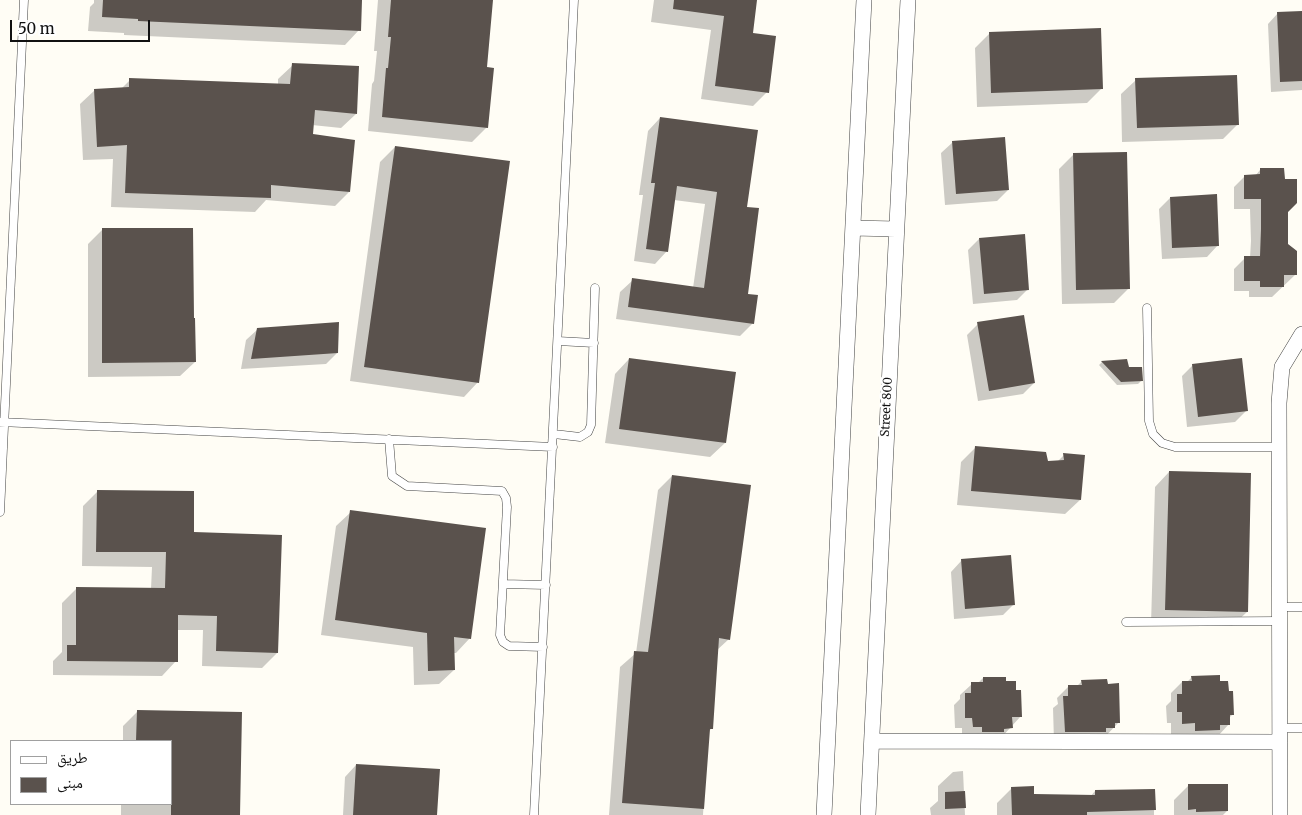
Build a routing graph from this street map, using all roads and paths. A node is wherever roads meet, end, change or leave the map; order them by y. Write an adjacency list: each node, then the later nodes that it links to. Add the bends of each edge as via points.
1 (24, 0): 12 (lane)
2 (574, 0): 10 (lane)
3 (864, 0): 5 (street)
4 (908, 0): 6 (street, Street 800)
5 (853, 228): 6 (street); 28 (street)
6 (896, 229): 26 (street, Street 800)
7 (596, 288): 11 (lane)
8 (1147, 308): 16 (lane, via 1149,421 1153,434 1162,443 1175,447)
9 (1302, 334): 16 (street, via 1282,367)
10 (558, 341): 11 (lane); 13 (lane)
11 (594, 343): 13 (lane, via 591,425 588,432 580,437)
12 (2, 422): 14 (lane); 17 (lane)
13 (554, 434): 15 (lane)
14 (389, 439): 15 (lane); 18 (lane, via 392,476 407,486 502,491 507,507)
15 (553, 447): 19 (lane)
16 (1279, 447): 21 (street)
17 (0, 512)
18 (503, 584): 19 (lane); 23 (lane, via 500,635 503,642 509,646)
19 (546, 585): 23 (lane)
20 (1302, 607): 21 (lane)
21 (1280, 614): 22 (lane); 25 (street)
22 (1126, 622)
23 (543, 647): 27 (lane)
24 (1302, 728): 25 (lane)
25 (1280, 735): 26 (street); 30 (street)
26 (872, 740): 29 (street, Street 800)
27 (534, 815)
28 (824, 815)
29 (868, 815)
30 (1280, 815)

